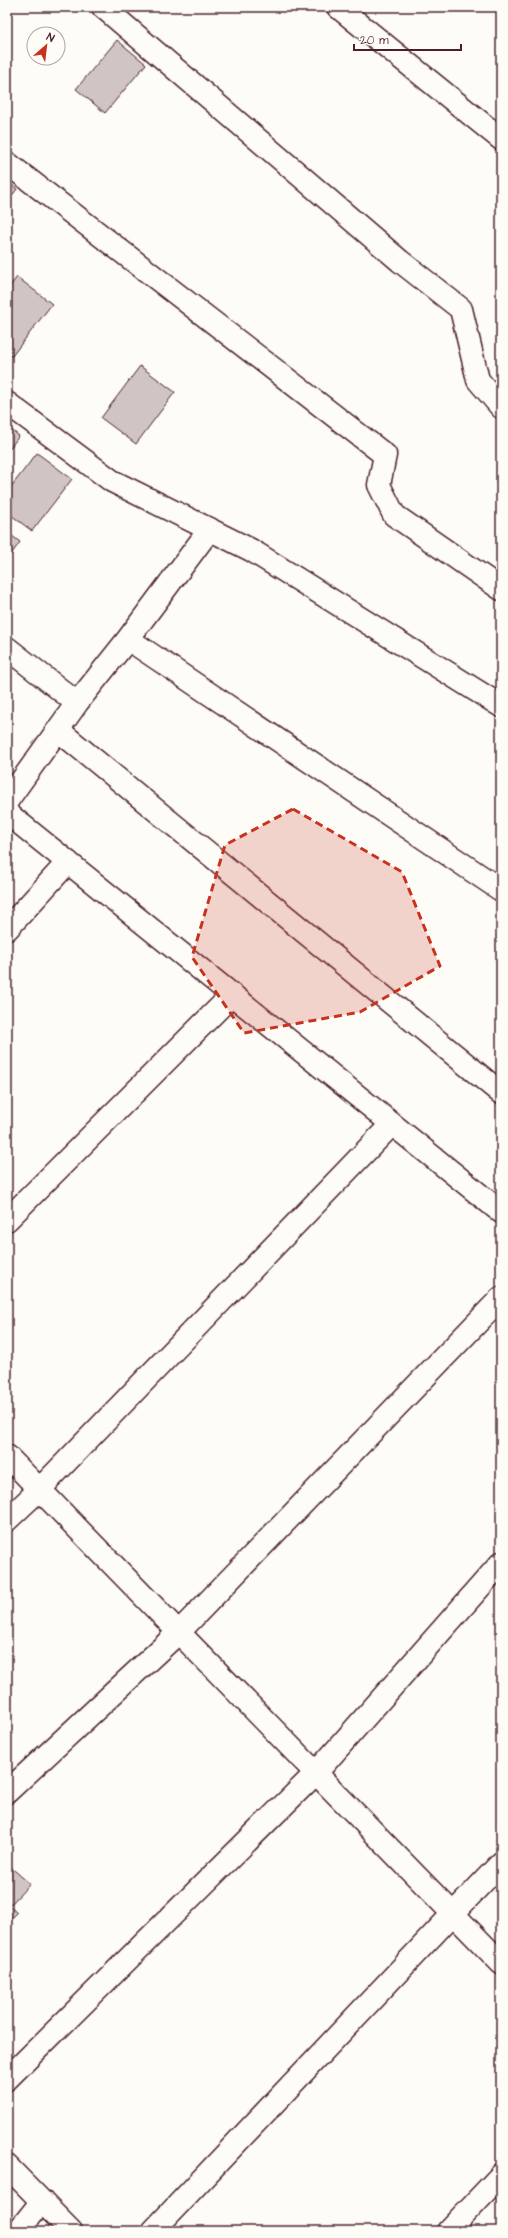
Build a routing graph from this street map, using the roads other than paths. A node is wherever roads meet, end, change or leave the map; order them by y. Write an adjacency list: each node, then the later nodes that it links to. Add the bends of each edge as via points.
1 (102, 7): 6 (street, via 400,261 461,309 478,380)
2 (338, 7): 3 (street)
3 (501, 139)
4 (7, 163): 8 (street, via 385,455 379,485 394,515)
5 (7, 403): 7 (street, via 112,481)
6 (501, 407)
7 (210, 530): 9 (street); 12 (street, via 251,550)
8 (501, 589)
9 (128, 639): 11 (street); 17 (street)
10 (7, 648): 11 (street)
11 (77, 703): 13 (street)
12 (501, 706)
13 (58, 730): 14 (street); 20 (street)
14 (7, 801)
15 (7, 813): 16 (street)
16 (68, 862): 18 (street); 19 (street)
17 (501, 890)
18 (7, 929)
19 (232, 995): 21 (street); 23 (street)
20 (501, 1094)
21 (392, 1124): 22 (street); 26 (street)
22 (501, 1212)
23 (7, 1220)
24 (501, 1298): 29 (street)
25 (7, 1456): 26 (street)
26 (40, 1489): 27 (street); 29 (street)
27 (7, 1520)
28 (501, 1563): 30 (street)
29 (179, 1632): 30 (street); 31 (street)
30 (316, 1773): 33 (street); 35 (street)
31 (7, 1792)
32 (501, 1863): 33 (street)
33 (453, 1914): 34 (street); 41 (street)
34 (501, 1963)
35 (7, 2079)
36 (7, 2166): 38 (street)
37 (501, 2175): 42 (street)
38 (42, 2201): 39 (street); 40 (street)
39 (18, 2231)
40 (72, 2231)
41 (153, 2231)
42 (448, 2231)

